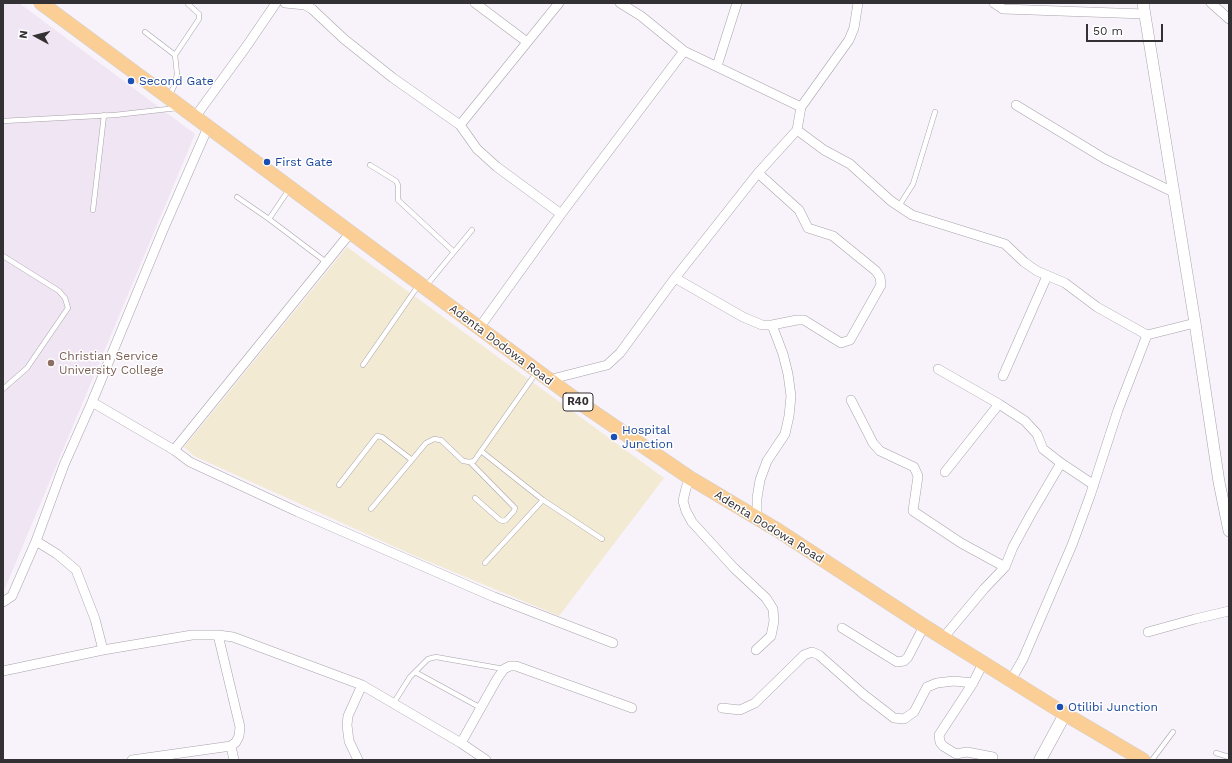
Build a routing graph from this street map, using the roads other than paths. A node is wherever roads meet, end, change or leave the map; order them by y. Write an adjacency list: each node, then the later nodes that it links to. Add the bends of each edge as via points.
1 (41, 3): 20 (main road, Adenta Dodowa Road / R40)
2 (276, 3): 26 (street)
3 (286, 3): 12 (street)
4 (475, 3): 16 (street)
5 (559, 3): 16 (street)
6 (620, 3): 17 (street, via 641,16)
7 (737, 3): 19 (street)
8 (858, 3): 23 (street, via 850,40)
9 (994, 3): 13 (street, via 1003,9)
10 (1211, 3): 14 (street)
11 (188, 4): 18 (lane, via 199,14 199,19)
12 (315, 6): 28 (street, via 344,39 393,78)
13 (1144, 8): 34 (street)
14 (1229, 19)
15 (145, 32): 18 (lane)
16 (526, 42): 28 (street)
17 (684, 51): 19 (street); 38 (street)
18 (175, 55): 20 (lane, via 178,74)
19 (717, 66): 23 (street)
20 (169, 98): 22 (main road, Adenta Dodowa Road / R40)
21 (1016, 105): 34 (street, via 1105,159)
22 (180, 107): 25 (lane); 26 (main road, Adenta Dodowa Road / R40)
23 (800, 107): 30 (street)
24 (936, 112): 36 (lane, via 913,184)
25 (104, 116): 27 (lane); 37 (lane)
26 (195, 117): 29 (main road, Adenta Dodowa Road / R40)
27 (3, 121)
28 (460, 125): 38 (street, via 477,149 497,167)
29 (208, 128): 33 (main road, Adenta Dodowa Road / R40); 58 (street, via 162,230)
30 (797, 130): 32 (street); 36 (street, via 855,168)
31 (370, 165): 42 (lane, via 396,181 398,200)
32 (758, 173): 46 (street); 49 (street, via 799,210 808,228 833,236 876,271 881,285 850,340 840,343 804,320)
33 (290, 188): 39 (lane); 41 (main road, Adenta Dodowa Road / R40)
34 (1174, 192): 48 (street)
35 (237, 196): 39 (lane)
36 (899, 206): 45 (street, via 912,215 1001,242 1024,262)
37 (93, 210)
38 (561, 214): 50 (street)
39 (269, 219): 44 (lane)
40 (472, 230): 42 (lane)
41 (351, 232): 44 (street); 47 (main road, Adenta Dodowa Road / R40)
42 (454, 252): 47 (lane)
43 (3, 256): 56 (lane, via 59,291 65,298 68,308 27,368)
44 (326, 262): 60 (street)
45 (1047, 276): 51 (street, via 1065,283 1097,307); 55 (street)
46 (675, 278): 49 (street, via 743,317 762,325); 54 (street, via 620,353 607,365)
47 (422, 286): 50 (main road, Adenta Dodowa Road / R40); 52 (lane)
48 (1195, 323): 51 (street); 73 (street)
49 (772, 325): 72 (street, via 783,354 791,396 785,434 767,461 760,480)
50 (479, 328): 54 (main road, Adenta Dodowa Road / R40)
51 (1147, 335): 68 (street, via 1118,410)
52 (363, 365)
53 (938, 369): 59 (street)
54 (542, 376): 61 (lane); 66 (main road, Adenta Dodowa Road / R40)
55 (1003, 376)
56 (3, 389)
57 (851, 400): 77 (street, via 873,443 880,451 914,467 918,476 914,512)
58 (92, 402): 60 (street); 75 (street, via 64,465)
59 (999, 404): 64 (street, via 1025,421 1036,434 1042,449); 65 (street)
60 (174, 450): 85 (street, via 190,462 298,512 494,597)
61 (481, 451): 63 (lane, via 474,461); 70 (lane)
62 (412, 460): 63 (lane, via 426,443 434,439 441,440 463,461); 67 (lane, via 382,437 377,436); 71 (lane)
63 (470, 462): 69 (lane, via 515,508 503,521)
64 (1061, 463): 68 (street); 77 (street, via 1013,547)
65 (946, 472)
66 (690, 478): 72 (main road, Adenta Dodowa Road / R40); 87 (street, via 683,501 692,522 766,598 773,609 771,636)
67 (339, 485)
68 (1094, 486): 92 (street, via 1066,559)
69 (475, 498)
70 (543, 500): 74 (lane); 76 (lane)
71 (371, 509)
72 (757, 518): 80 (main road, Adenta Dodowa Road / R40)
73 (1229, 531)
74 (602, 539)
75 (36, 541): 78 (street, via 12,596); 86 (street, via 76,570 95,619)
76 (485, 563)
77 (1005, 568): 84 (street, via 984,588)
78 (3, 602)
79 (1229, 611): 82 (street)
80 (924, 626): 81 (street, via 908,657 897,662); 84 (main road, Adenta Dodowa Road / R40)
81 (842, 628)
82 (1148, 632)
83 (218, 635): 86 (street, via 192,635); 94 (street, via 233,637); 102 (street, via 240,727 239,736)
84 (943, 638): 88 (main road, Adenta Dodowa Road / R40)
85 (613, 643)
86 (103, 650): 90 (street)
87 (756, 650)
88 (983, 663): 92 (main road, Adenta Dodowa Road / R40); 93 (street)
89 (504, 669): 91 (lane, via 436,657 428,660); 96 (street); 97 (street, via 516,666)
90 (3, 671)
91 (415, 672): 95 (lane); 96 (lane)
92 (1011, 680): 99 (main road, Adenta Dodowa Road / R40)
93 (973, 683): 98 (street, via 937,683 928,687 914,712 904,719 894,718 812,652 804,655 755,703 740,710); 104 (street, via 939,735 940,742 956,754 967,752)
94 (362, 686): 95 (street); 108 (street, via 348,716 347,725)
95 (393, 704): 101 (street)
96 (481, 708): 101 (street)
97 (632, 708)
98 (722, 708)
99 (1065, 714): 110 (main road); 111 (main road, Adenta Dodowa Road / R40)
100 (1172, 732): 112 (lane)
101 (461, 743): 109 (street)
102 (231, 746): 106 (street); 107 (street)
103 (1216, 753): 105 (lane)
104 (993, 757)
105 (1229, 757)
106 (132, 760)
107 (234, 760)
108 (358, 760)
109 (486, 760)
110 (1040, 760)
111 (1143, 760)
112 (1152, 760)

